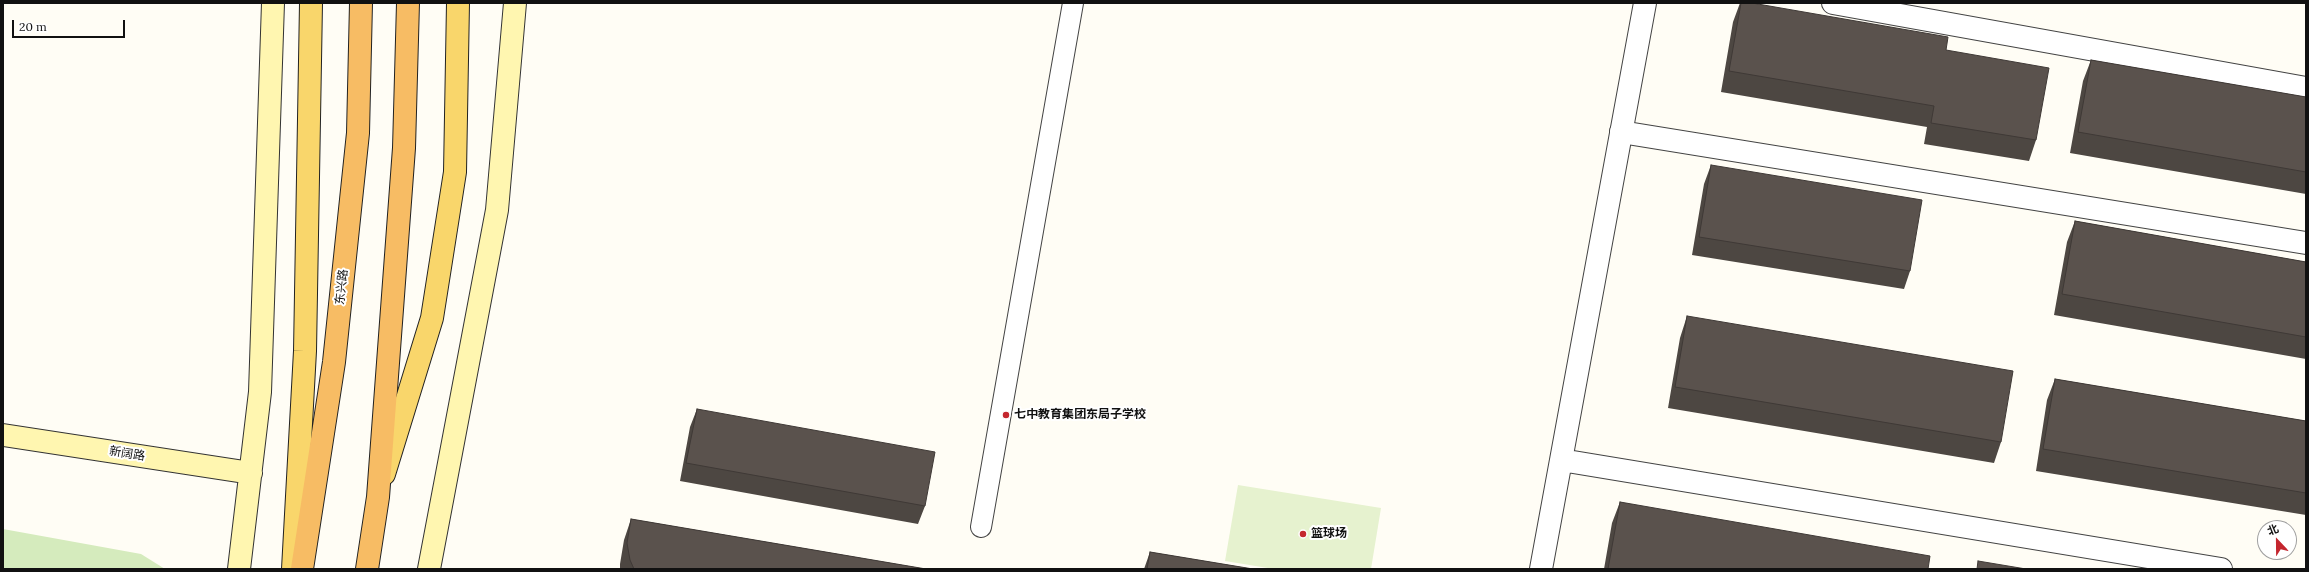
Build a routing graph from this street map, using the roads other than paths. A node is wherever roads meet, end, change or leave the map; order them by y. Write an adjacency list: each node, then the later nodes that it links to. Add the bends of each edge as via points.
1 (272, 3): 15 (main road, via 260,392)
2 (311, 3): 19 (main road, via 304,351)
3 (361, 3): 20 (highway, 东兴路, via 358,133 340,307)
4 (408, 3): 16 (highway, via 404,148)
5 (458, 3): 16 (main road, via 455,172 432,318)
6 (515, 3): 22 (main road, via 497,210)
7 (1073, 3): 17 (lane)
8 (1645, 3): 11 (street)
9 (1833, 3): 10 (street)
10 (2306, 88)
11 (1621, 132): 12 (street); 14 (street)
12 (2306, 243)
13 (3, 435): 15 (main road, 新阔路)
14 (1561, 460): 23 (street); 24 (street)
15 (251, 473): 18 (main road)
16 (378, 496): 21 (highway)
17 (981, 527)
18 (239, 569)
19 (293, 569)
20 (302, 569)
21 (367, 569)
22 (429, 569)
23 (1541, 569)
24 (2221, 569)

